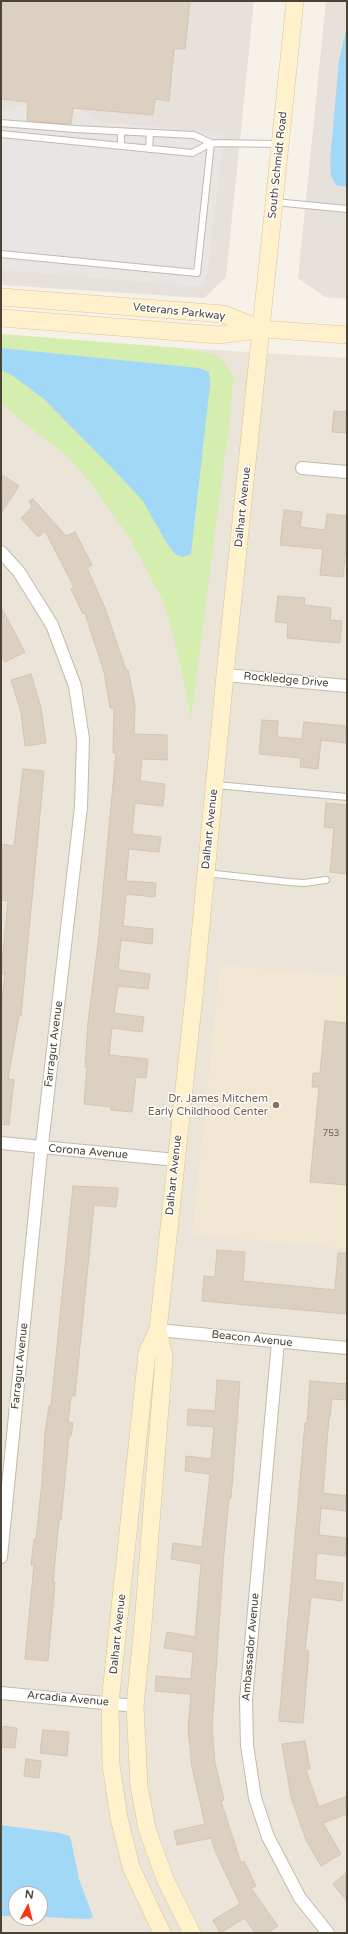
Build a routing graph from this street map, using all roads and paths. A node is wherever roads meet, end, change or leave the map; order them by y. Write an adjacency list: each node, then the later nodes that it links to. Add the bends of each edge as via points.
1 (295, 1): 9 (main road, South Schmidt Road)
2 (1, 123): 3 (lane)
3 (48, 127): 4 (lane); 7 (lane)
4 (121, 132): 5 (lane); 10 (lane)
5 (150, 133): 8 (lane, via 194,136); 11 (lane)
6 (1, 134): 7 (lane)
7 (47, 139): 10 (lane)
8 (210, 143): 9 (lane); 11 (lane, via 192,153); 14 (lane, via 198,273)
9 (280, 144): 12 (main road, South Schmidt Road)
10 (121, 146): 11 (lane)
11 (149, 149)
12 (274, 202): 13 (lane); 17 (main road, South Schmidt Road)
13 (347, 210)
14 (1, 254)
15 (1, 297): 17 (main road, Veterans Parkway, via 223,314)
16 (1, 318): 17 (main road, Veterans Parkway, via 220,335)
17 (262, 328): 18 (main road); 22 (main road, Dalhart Avenue)
18 (347, 335)
19 (302, 468): 20 (street)
20 (347, 472)
21 (1, 552): 29 (street, Farragut Avenue, via 19,572 52,625 75,686 83,739 81,808)
22 (225, 675): 23 (street, Rockledge Drive); 24 (main road, Dalhart Avenue)
23 (347, 686)
24 (214, 785): 25 (lane); 26 (main road, Dalhart Avenue)
25 (347, 797)
26 (206, 873): 27 (lane, via 304,883); 30 (main road, Dalhart Avenue)
27 (326, 880)
28 (1, 1143): 29 (street, Corona Avenue)
29 (42, 1147): 30 (street, Corona Avenue); 34 (street, Farragut Avenue)
30 (176, 1160): 31 (main road, Dalhart Avenue)
31 (158, 1330): 32 (street, Beacon Avenue); 36 (main road, Dalhart Avenue, via 147,1353); 37 (main road, Dalhart Avenue, via 164,1357)
32 (278, 1342): 33 (street, Beacon Avenue); 40 (street, Ambassador Avenue, via 246,1700 247,1745 255,1798 268,1837 300,1898)
33 (347, 1348)
34 (1, 1557)
35 (1, 1693): 36 (street, Arcadia Avenue)
36 (110, 1703): 37 (street, Arcadia Avenue); 38 (main road, Dalhart Avenue, via 111,1765 119,1818 132,1867)
37 (135, 1706): 39 (main road, Dalhart Avenue, via 139,1786 148,1829 165,1879)
38 (162, 1933)
39 (192, 1933)
40 (328, 1933)

